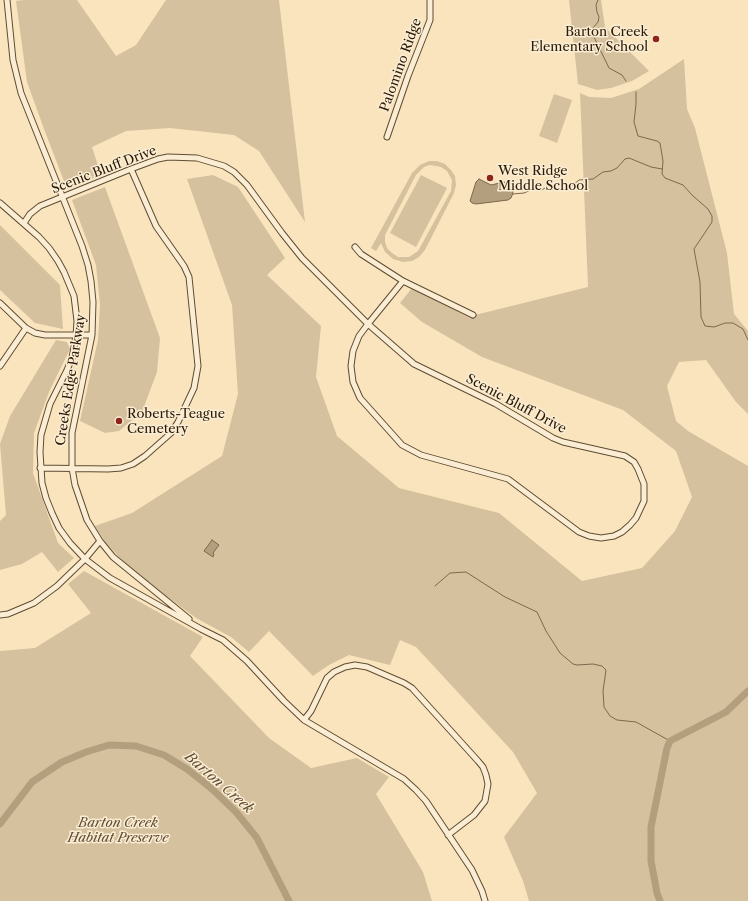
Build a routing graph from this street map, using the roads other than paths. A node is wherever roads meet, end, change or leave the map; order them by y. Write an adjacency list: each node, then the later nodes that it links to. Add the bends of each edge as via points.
1 (7, 0): 5 (street, Creeks Edge Parkway, via 12,55 21,93)
2 (430, 0): 3 (street, Palomino Ridge, via 430,20)
3 (387, 137)
4 (131, 169): 5 (street, Scenic Bluff Drive); 12 (street, Scenic Bluff Drive, via 168,157 180,157 211,161 234,172 302,258); 18 (street, via 156,226 189,277 197,376 194,388 171,433 145,456 121,468)
5 (62, 197): 7 (street, Scenic Bluff Drive, via 40,206); 15 (street, Creeks Edge Parkway, via 88,266 93,302)
6 (0, 203): 7 (street, Creeks Edge Parkway)
7 (24, 223): 14 (street, Creeks Edge Parkway, via 49,248 64,272 76,310)
8 (355, 247): 9 (street, via 361,254)
9 (403, 281): 11 (street); 12 (street, Scenic Bluff Drive)
10 (0, 303): 13 (street)
11 (473, 315)
12 (368, 324): 12 (street, Scenic Bluff Drive, via 359,336 353,351 353,382 360,398 402,445 421,455 508,479 589,536 614,536 636,518 644,501 644,484 638,469 625,456 553,438 496,404 414,364)
13 (26, 328): 14 (street, via 45,336); 16 (street)
14 (76, 336): 15 (street); 17 (street, Creeks Edge Parkway, via 68,370 45,419)
15 (92, 336): 18 (street, Creeks Edge Parkway, via 72,433)
16 (0, 366)
17 (40, 468): 18 (street); 20 (street, Creeks Edge Parkway, via 42,483 59,528)
18 (72, 468): 19 (street, Creeks Edge Parkway, via 84,512)
19 (100, 542): 20 (street); 22 (street, Creeks Edge Parkway, via 128,571)
20 (85, 559): 21 (street, via 57,586 34,603); 22 (street, Creeks Edge Parkway, via 110,578)
21 (0, 615)
22 (201, 629): 23 (street, Creeks Edge Parkway, via 236,649)
23 (304, 720): 24 (street, Creeks Edge Parkway, via 404,779 426,801); 24 (street, via 327,678 345,667 367,667 412,688 478,761 486,775 488,784 485,801 474,815)
24 (448, 835): 25 (street, Creeks Edge Parkway, via 472,870)
25 (485, 901)

